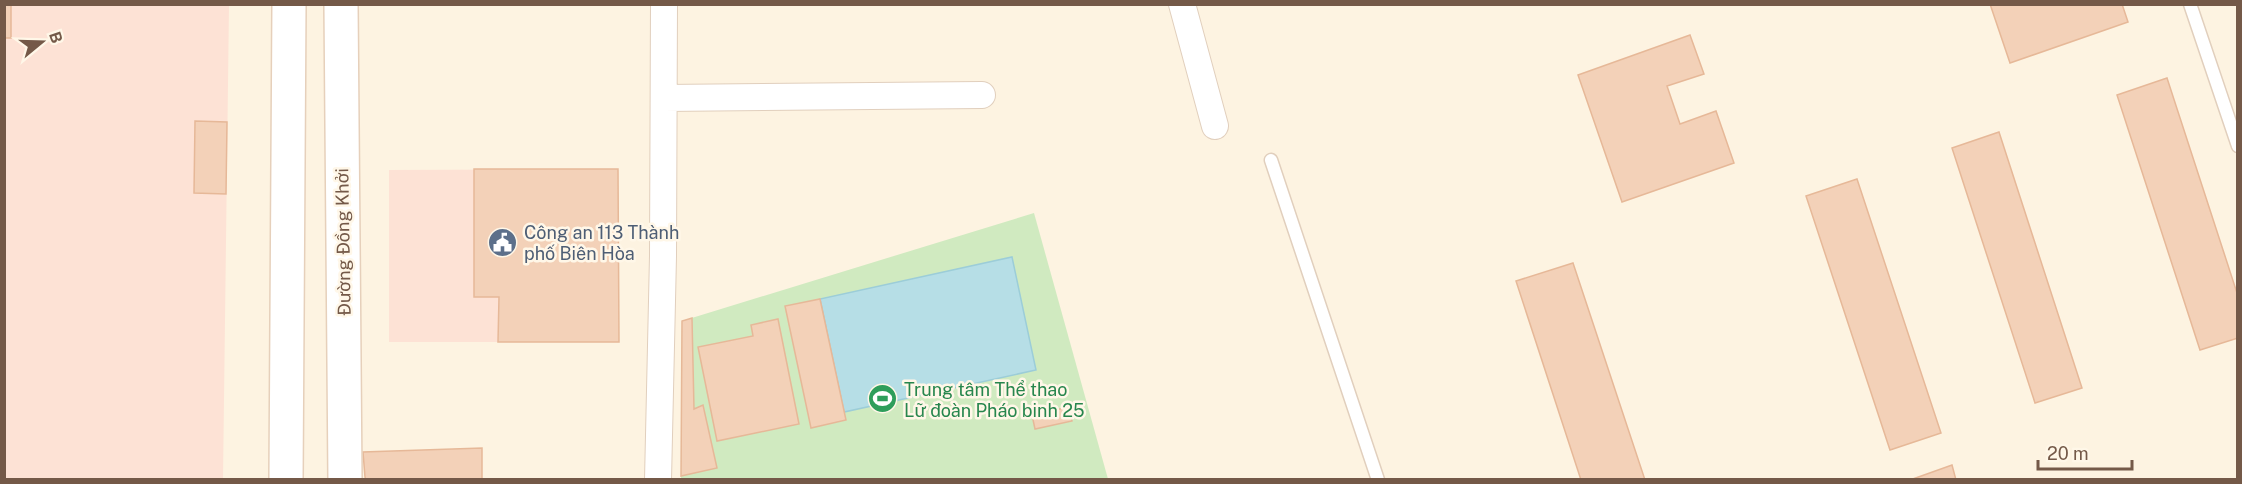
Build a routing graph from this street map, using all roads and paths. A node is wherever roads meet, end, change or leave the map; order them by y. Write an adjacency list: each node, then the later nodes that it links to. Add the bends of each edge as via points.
1 (288, 4): 11 (main road)
2 (341, 4): 12 (main road, Đường Đồng Khởi)
3 (664, 4): 7 (street)
4 (1182, 4): 8 (street)
5 (2190, 4): 9 (lane)
6 (982, 95): 7 (street)
7 (664, 98): 13 (street)
8 (1215, 126)
9 (2238, 146)
10 (1271, 160): 14 (lane)
11 (286, 480)
12 (345, 480)
13 (658, 480)
14 (1378, 480)

